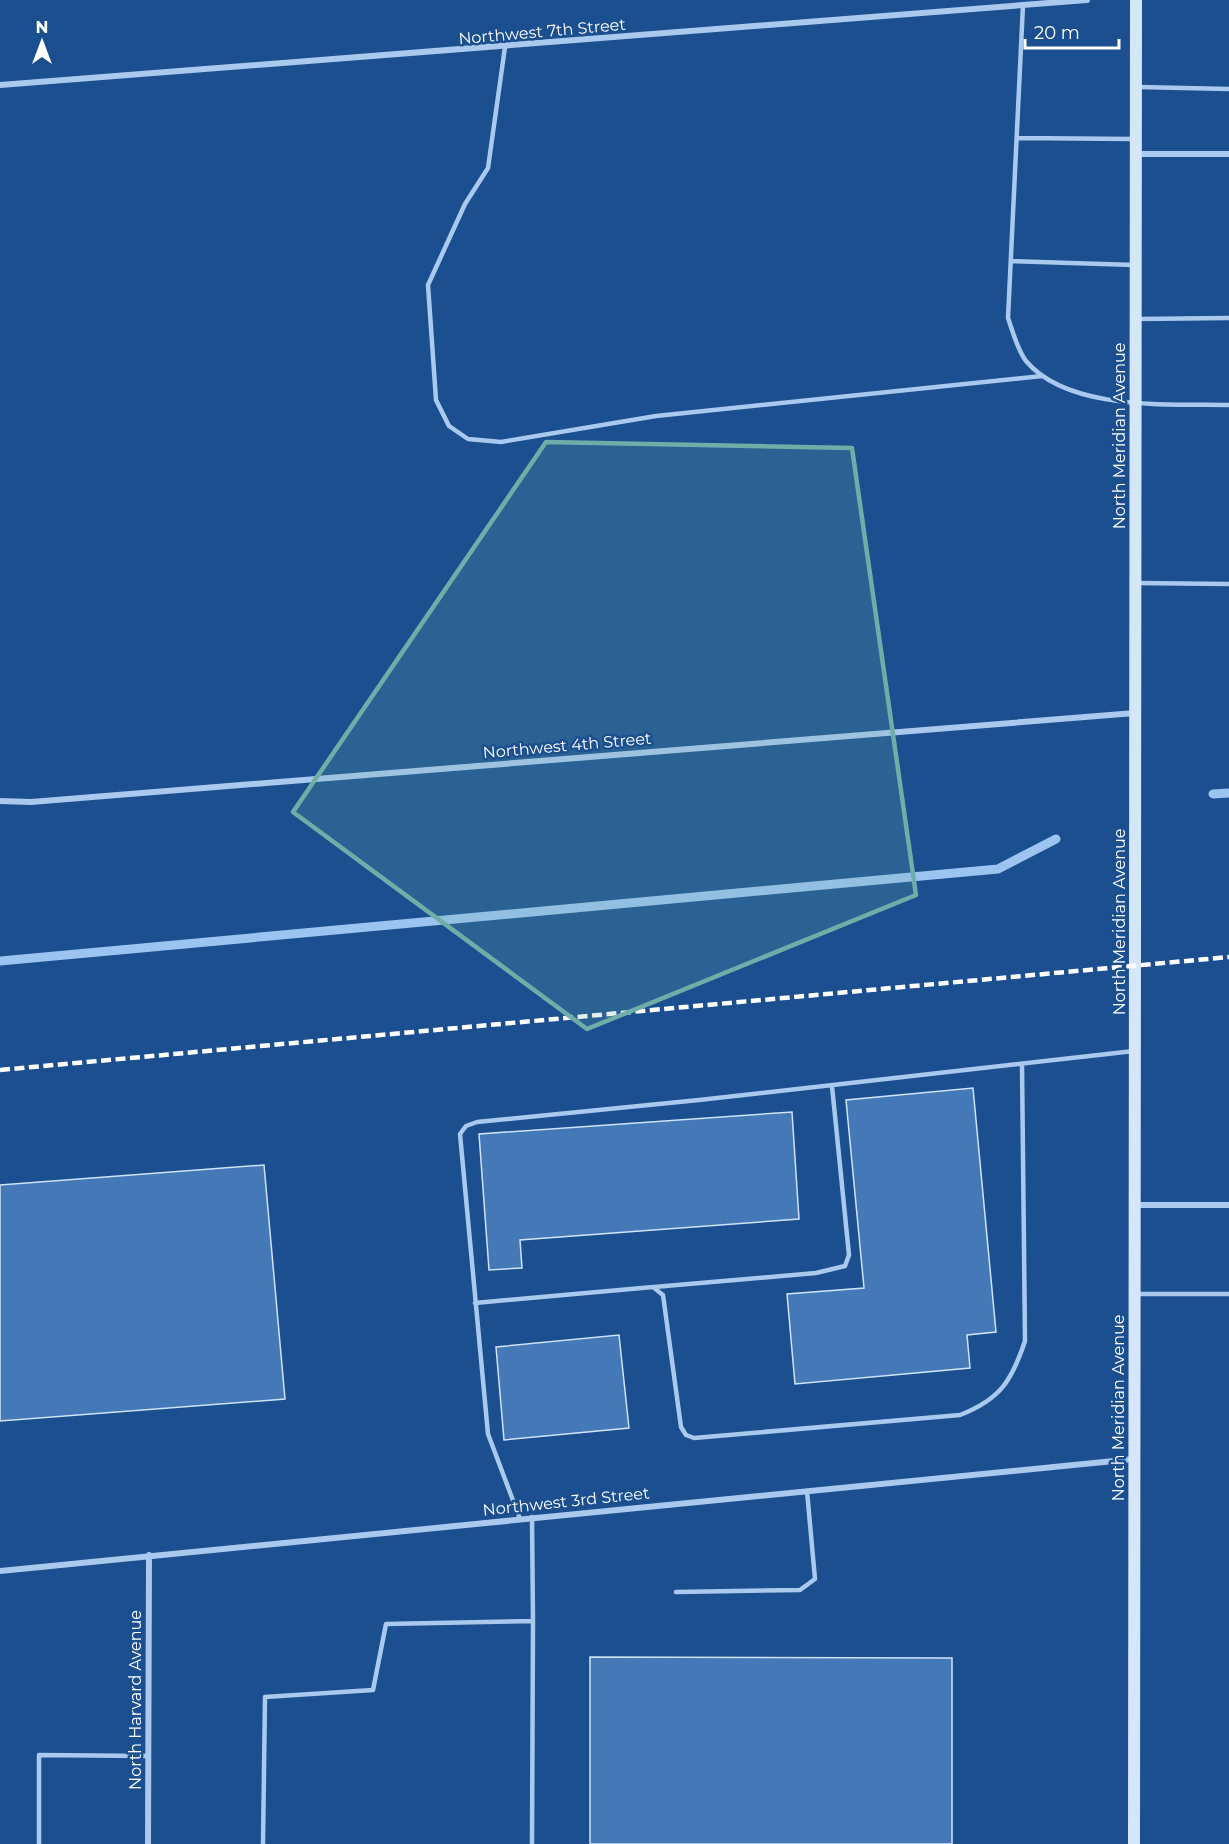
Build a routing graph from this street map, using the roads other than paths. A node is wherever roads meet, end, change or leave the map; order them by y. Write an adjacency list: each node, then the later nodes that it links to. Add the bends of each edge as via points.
1 (1087, 0): 3 (street, Northwest 7th Street)
2 (1136, 0): 6 (main road, North Meridian Avenue)
3 (1023, 5): 4 (street, Northwest 7th Street); 8 (lane)
4 (506, 47): 5 (street, Northwest 7th Street); 16 (lane, via 488,168 465,204 428,285 436,400 449,426 468,439 501,442 656,416)
5 (0, 85)
6 (1136, 87): 7 (lane); 9 (main road, North Meridian Avenue)
7 (1229, 89)
8 (1017, 138): 9 (lane); 12 (lane)
9 (1136, 139): 10 (main road, North Meridian Avenue)
10 (1136, 154): 11 (street); 13 (main road, North Meridian Avenue)
11 (1229, 154)
12 (1011, 261): 13 (lane); 16 (lane, via 1008,318 1025,359)
13 (1136, 265): 15 (main road, North Meridian Avenue)
14 (1229, 318): 15 (lane)
15 (1136, 319): 17 (main road, North Meridian Avenue)
16 (1042, 376): 17 (lane, via 1072,391)
17 (1136, 404): 18 (lane); 19 (main road, North Meridian Avenue)
18 (1229, 405)
19 (1136, 583): 20 (lane); 21 (main road, North Meridian Avenue)
20 (1229, 584)
21 (1136, 713): 22 (street, Northwest 4th Street, via 31,802); 23 (main road, North Meridian Avenue)
22 (0, 801)
23 (1134, 1051): 24 (lane); 26 (main road, North Meridian Avenue)
24 (1022, 1064): 25 (lane); 28 (lane, via 1025,1341 1009,1381 979,1407 960,1415 694,1438 681,1427 663,1295)
25 (832, 1086): 28 (lane, via 849,1256 845,1266 816,1273); 31 (lane, via 466,1126 460,1134)
26 (1134, 1205): 27 (street); 29 (main road, North Meridian Avenue)
27 (1229, 1205)
28 (653, 1287): 31 (lane)
29 (1134, 1294): 30 (lane); 32 (main road, North Meridian Avenue)
30 (1229, 1294)
31 (475, 1303): 35 (lane, via 488,1434)
32 (1135, 1459): 33 (street, Northwest 3rd Street); 45 (main road, North Meridian Avenue)
33 (807, 1491): 34 (street, Northwest 3rd Street); 38 (lane, via 815,1579 800,1590)
34 (532, 1517): 35 (street, Northwest 3rd Street); 39 (lane)
35 (520, 1519): 36 (street, Northwest 3rd Street)
36 (149, 1555): 37 (street, Northwest 3rd Street); 40 (street, North Harvard Avenue)
37 (0, 1570)
38 (676, 1592)
39 (533, 1621): 43 (lane, via 386,1624 373,1690 265,1697); 44 (lane)
40 (148, 1756): 41 (lane, via 39,1755); 42 (street, North Harvard Avenue)
41 (39, 1844)
42 (148, 1844)
43 (263, 1844)
44 (532, 1844)
45 (1134, 1844)

